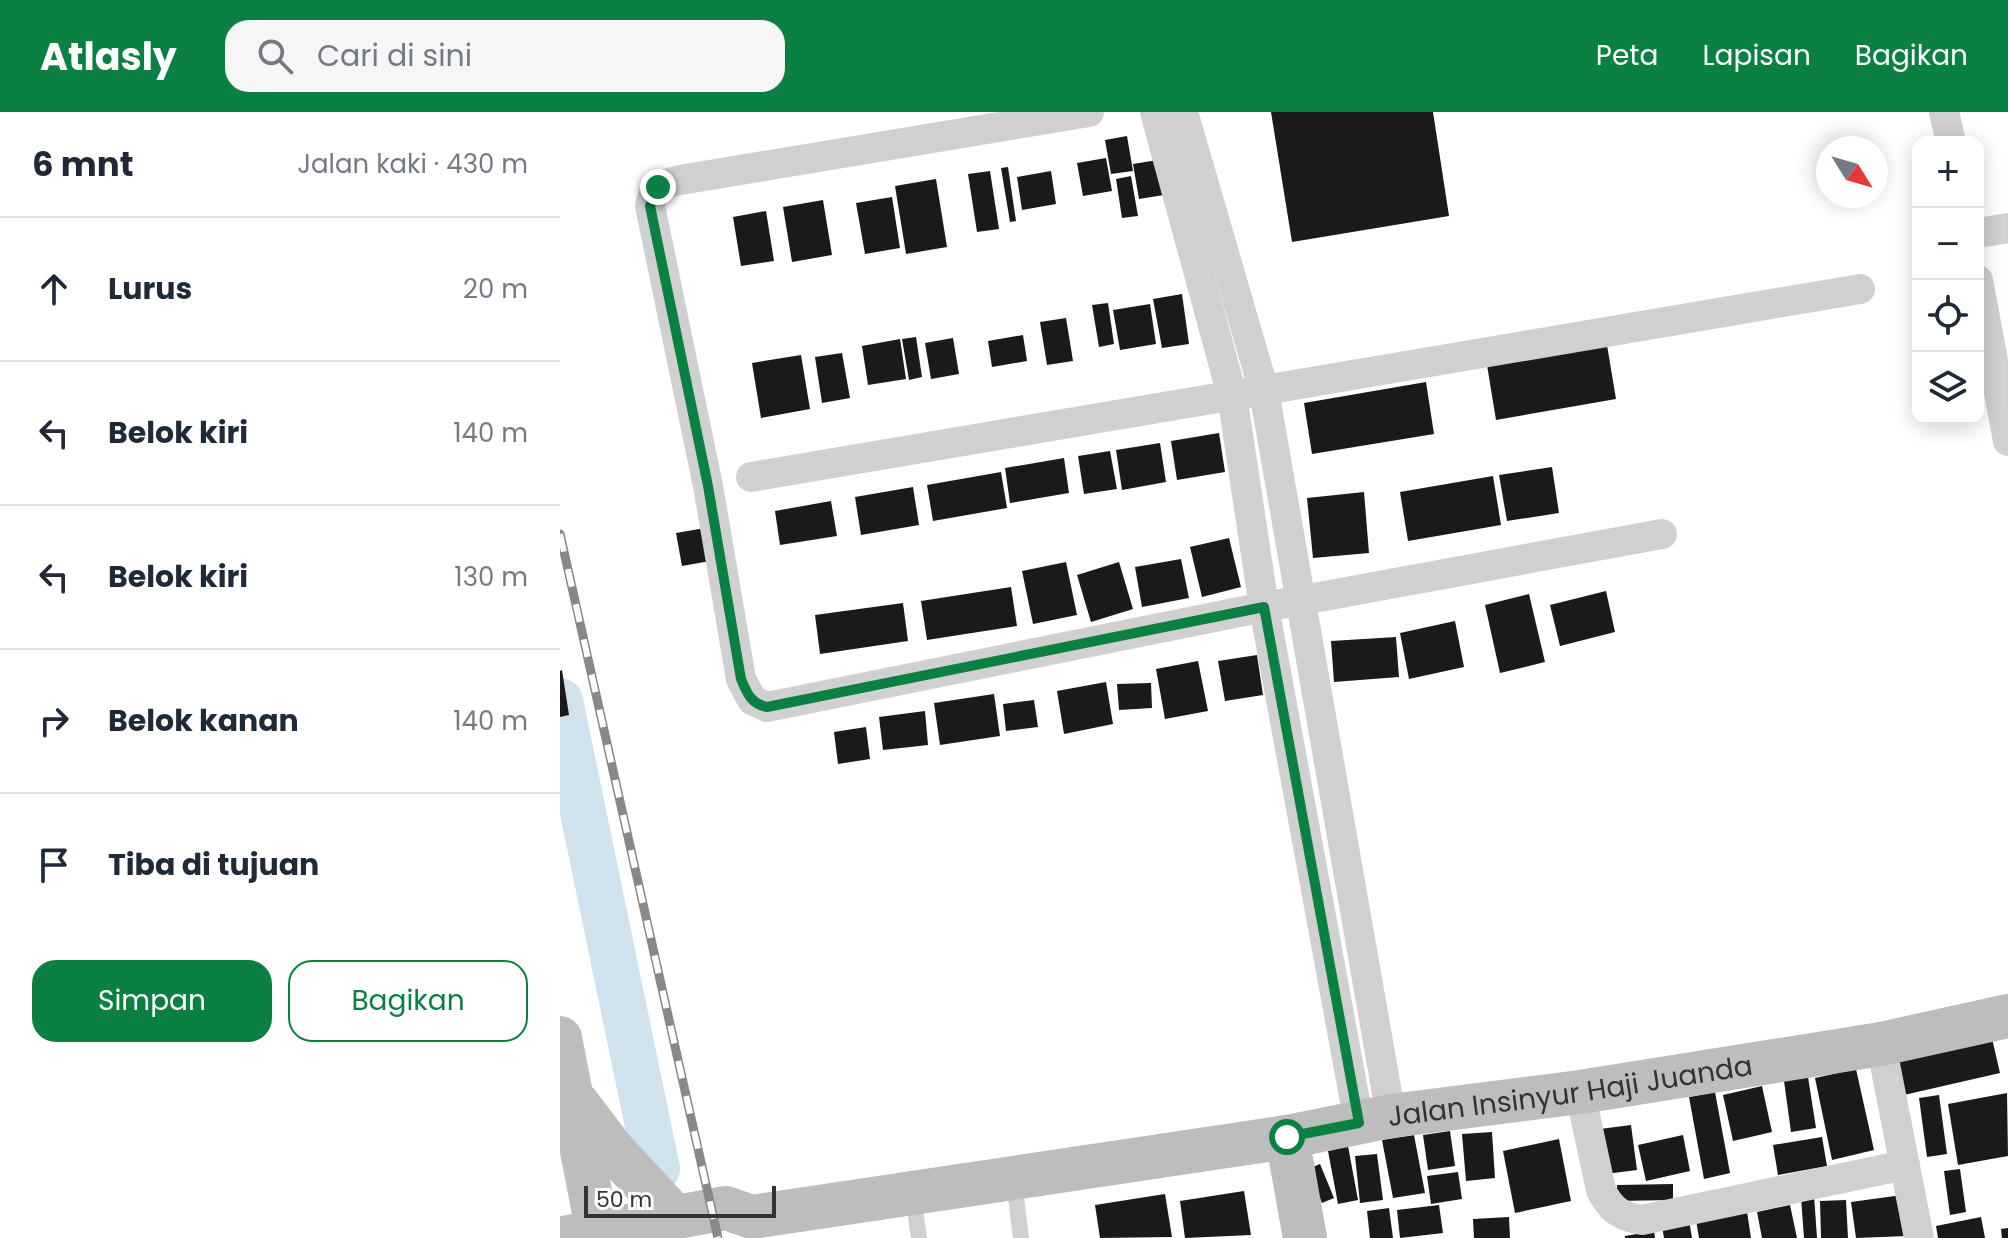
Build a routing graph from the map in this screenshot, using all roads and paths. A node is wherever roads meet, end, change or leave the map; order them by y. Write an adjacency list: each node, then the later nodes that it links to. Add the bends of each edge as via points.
1 (1089, 112): 17 (street, via 680,180 652,194 650,206 708,486 741,679 752,700 767,707)
2 (1155, 112): 12 (street)
3 (1183, 112): 11 (street)
4 (1944, 112): 5 (street)
5 (1950, 136)
6 (2008, 228): 7 (street)
7 (1984, 232)
8 (1860, 289): 11 (street)
9 (1984, 303): 10 (street)
10 (2001, 369): 13 (street)
11 (1264, 391): 12 (street); 16 (street)
12 (1232, 395): 14 (street); 17 (street)
13 (2008, 441)
14 (751, 477)
15 (1662, 534): 16 (street)
16 (1300, 600): 17 (street); 18 (street)
17 (1264, 607): 19 (street)
18 (1342, 831): 19 (street); 25 (street)
19 (1305, 837): 25 (street)
20 (2008, 1016): 22 (street, Jalan Insinyur Haji Juanda)
21 (560, 1038): 24 (street)
22 (1881, 1044): 23 (street, Jalan Insinyur Haji Juanda); 27 (street)
23 (1580, 1092): 25 (street, Jalan Insinyur Haji Juanda); 27 (street, via 1601,1190 1608,1204 1628,1218 1642,1220)
24 (572, 1095): 30 (street, via 613,1150); 31 (street)
25 (1375, 1120): 26 (street, Jalan Insinyur Haji Juanda)
26 (1287, 1137): 28 (street, Jalan Insinyur Haji Juanda); 34 (street)
27 (1905, 1165): 35 (street)
28 (1013, 1175): 29 (street, Jalan Insinyur Haji Juanda); 33 (lane)
29 (912, 1191): 30 (street, Jalan Insinyur Haji Juanda, via 752,1217 726,1208); 32 (lane)
30 (693, 1228): 31 (street, Jalan Insinyur Haji Juanda)
31 (580, 1233)
32 (919, 1238)
33 (1021, 1238)
34 (1305, 1238)
35 (1919, 1238)

